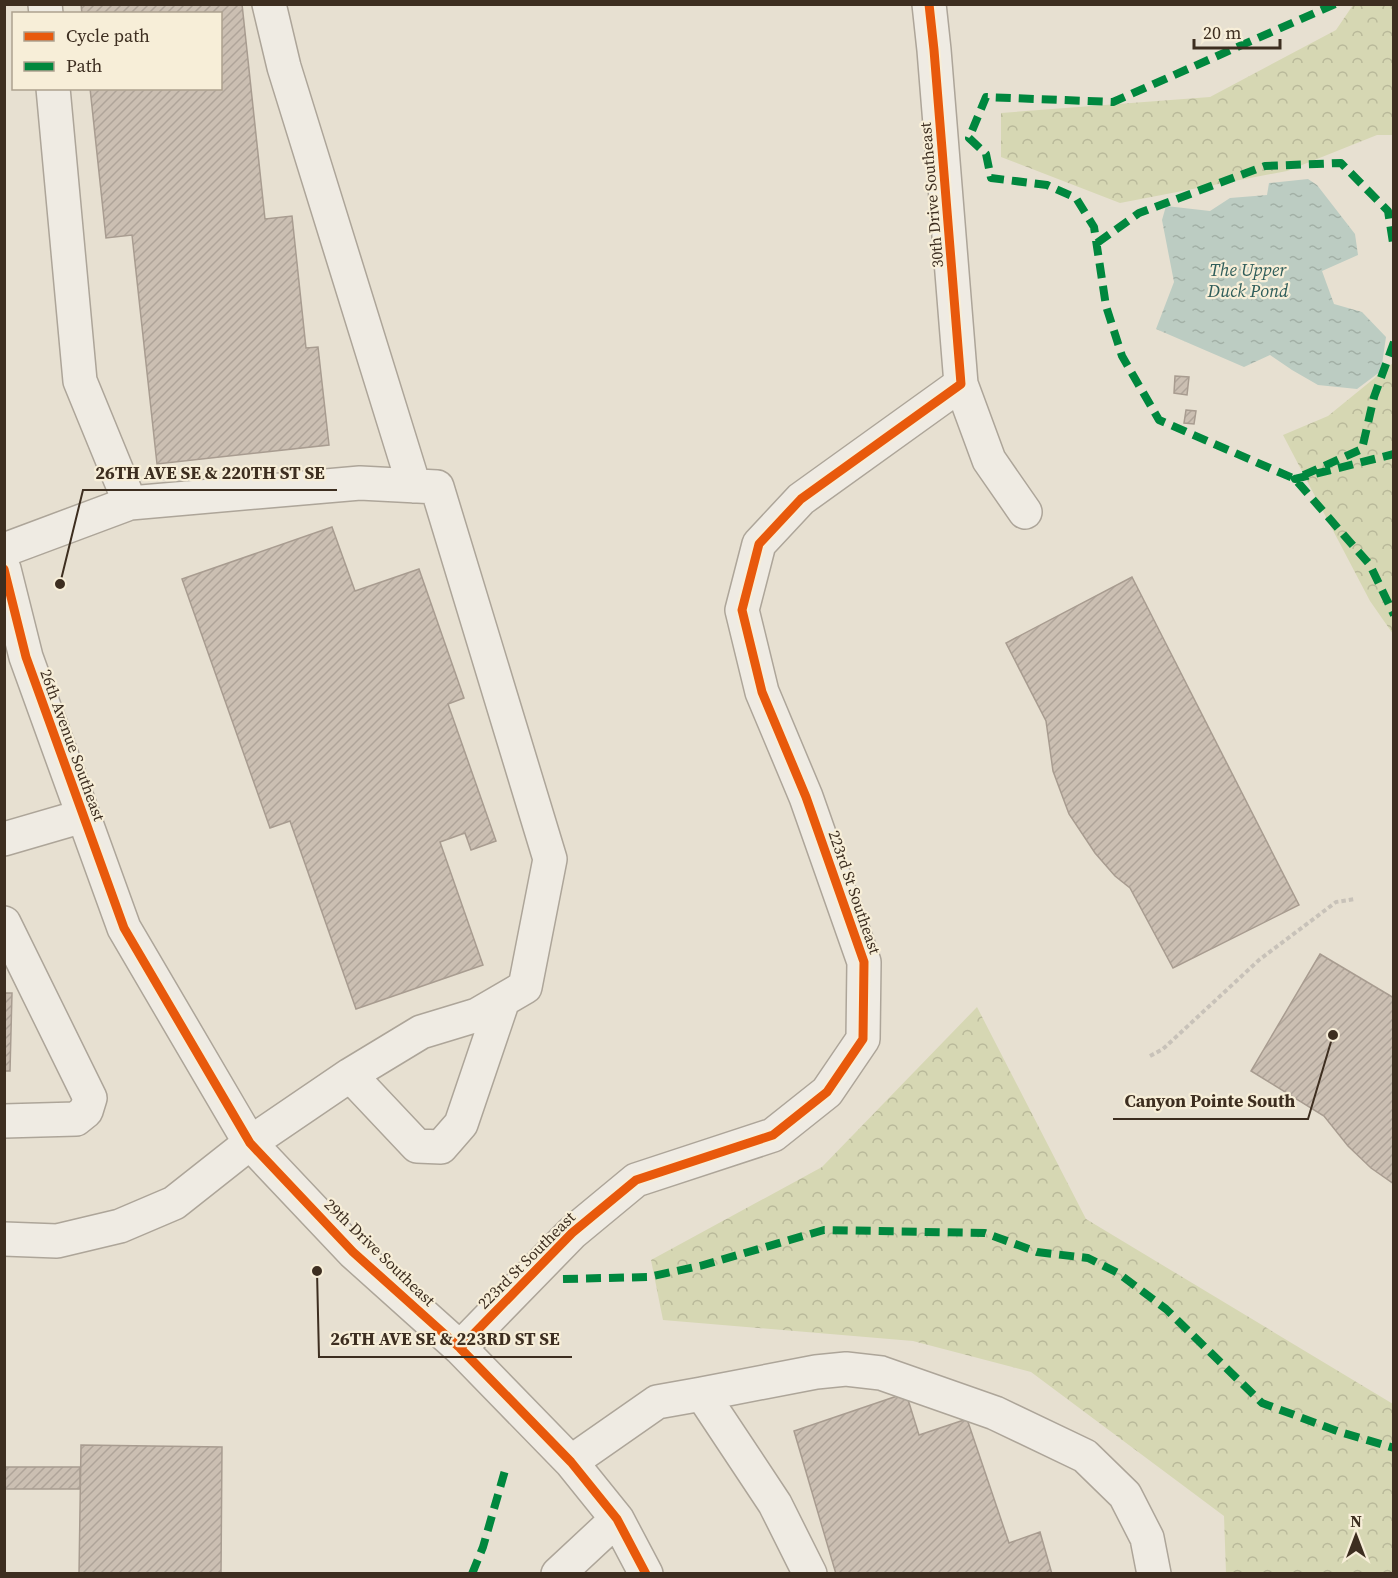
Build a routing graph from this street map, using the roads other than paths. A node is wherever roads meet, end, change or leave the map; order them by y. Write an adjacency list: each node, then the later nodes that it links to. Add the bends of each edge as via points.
1 (269, 4): 5 (street, via 284,67)
2 (929, 4): 4 (street, 30th Drive Southeast)
3 (53, 90): 6 (street, via 80,381)
4 (961, 384): 7 (street, 30th Drive Southeast, via 989,460); 19 (street, 223rd St Southeast, via 801,499 759,544 742,610 762,692 806,797 864,962 862,1039 827,1092 773,1135 636,1180 572,1233)
5 (414, 486): 6 (street, via 360,483); 14 (street, via 437,487 550,859 525,987)
6 (130, 503): 8 (street)
7 (1025, 512)
8 (4, 550)
9 (4, 569): 10 (street, 26th Avenue Southeast, via 26,657)
10 (83, 816): 11 (street); 13 (street, 26th Avenue Southeast)
11 (4, 839)
12 (4, 923): 16 (street, via 90,1098 86,1111 76,1119)
13 (124, 928): 17 (street, 29th Drive Southeast)
14 (502, 1000): 15 (street, via 477,1015 421,1032); 15 (street, via 461,1124 441,1147 417,1146)
15 (350, 1074): 17 (street)
16 (4, 1121)
17 (250, 1143): 18 (street, via 174,1203 120,1226 57,1241); 19 (street, 29th Drive Southeast, via 353,1251)
18 (4, 1239)
19 (460, 1348): 21 (street, 29th Drive Southeast)
20 (702, 1394): 21 (street, via 657,1402); 25 (street, via 775,1504); 26 (street, via 846,1369 881,1372 995,1413 1085,1456 1125,1494 1148,1538)
21 (572, 1461): 22 (street, 29th Drive Southeast)
22 (617, 1519): 23 (street); 24 (street, 29th Drive Southeast)
23 (558, 1574)
24 (646, 1574)
25 (810, 1574)
26 (1154, 1574)

